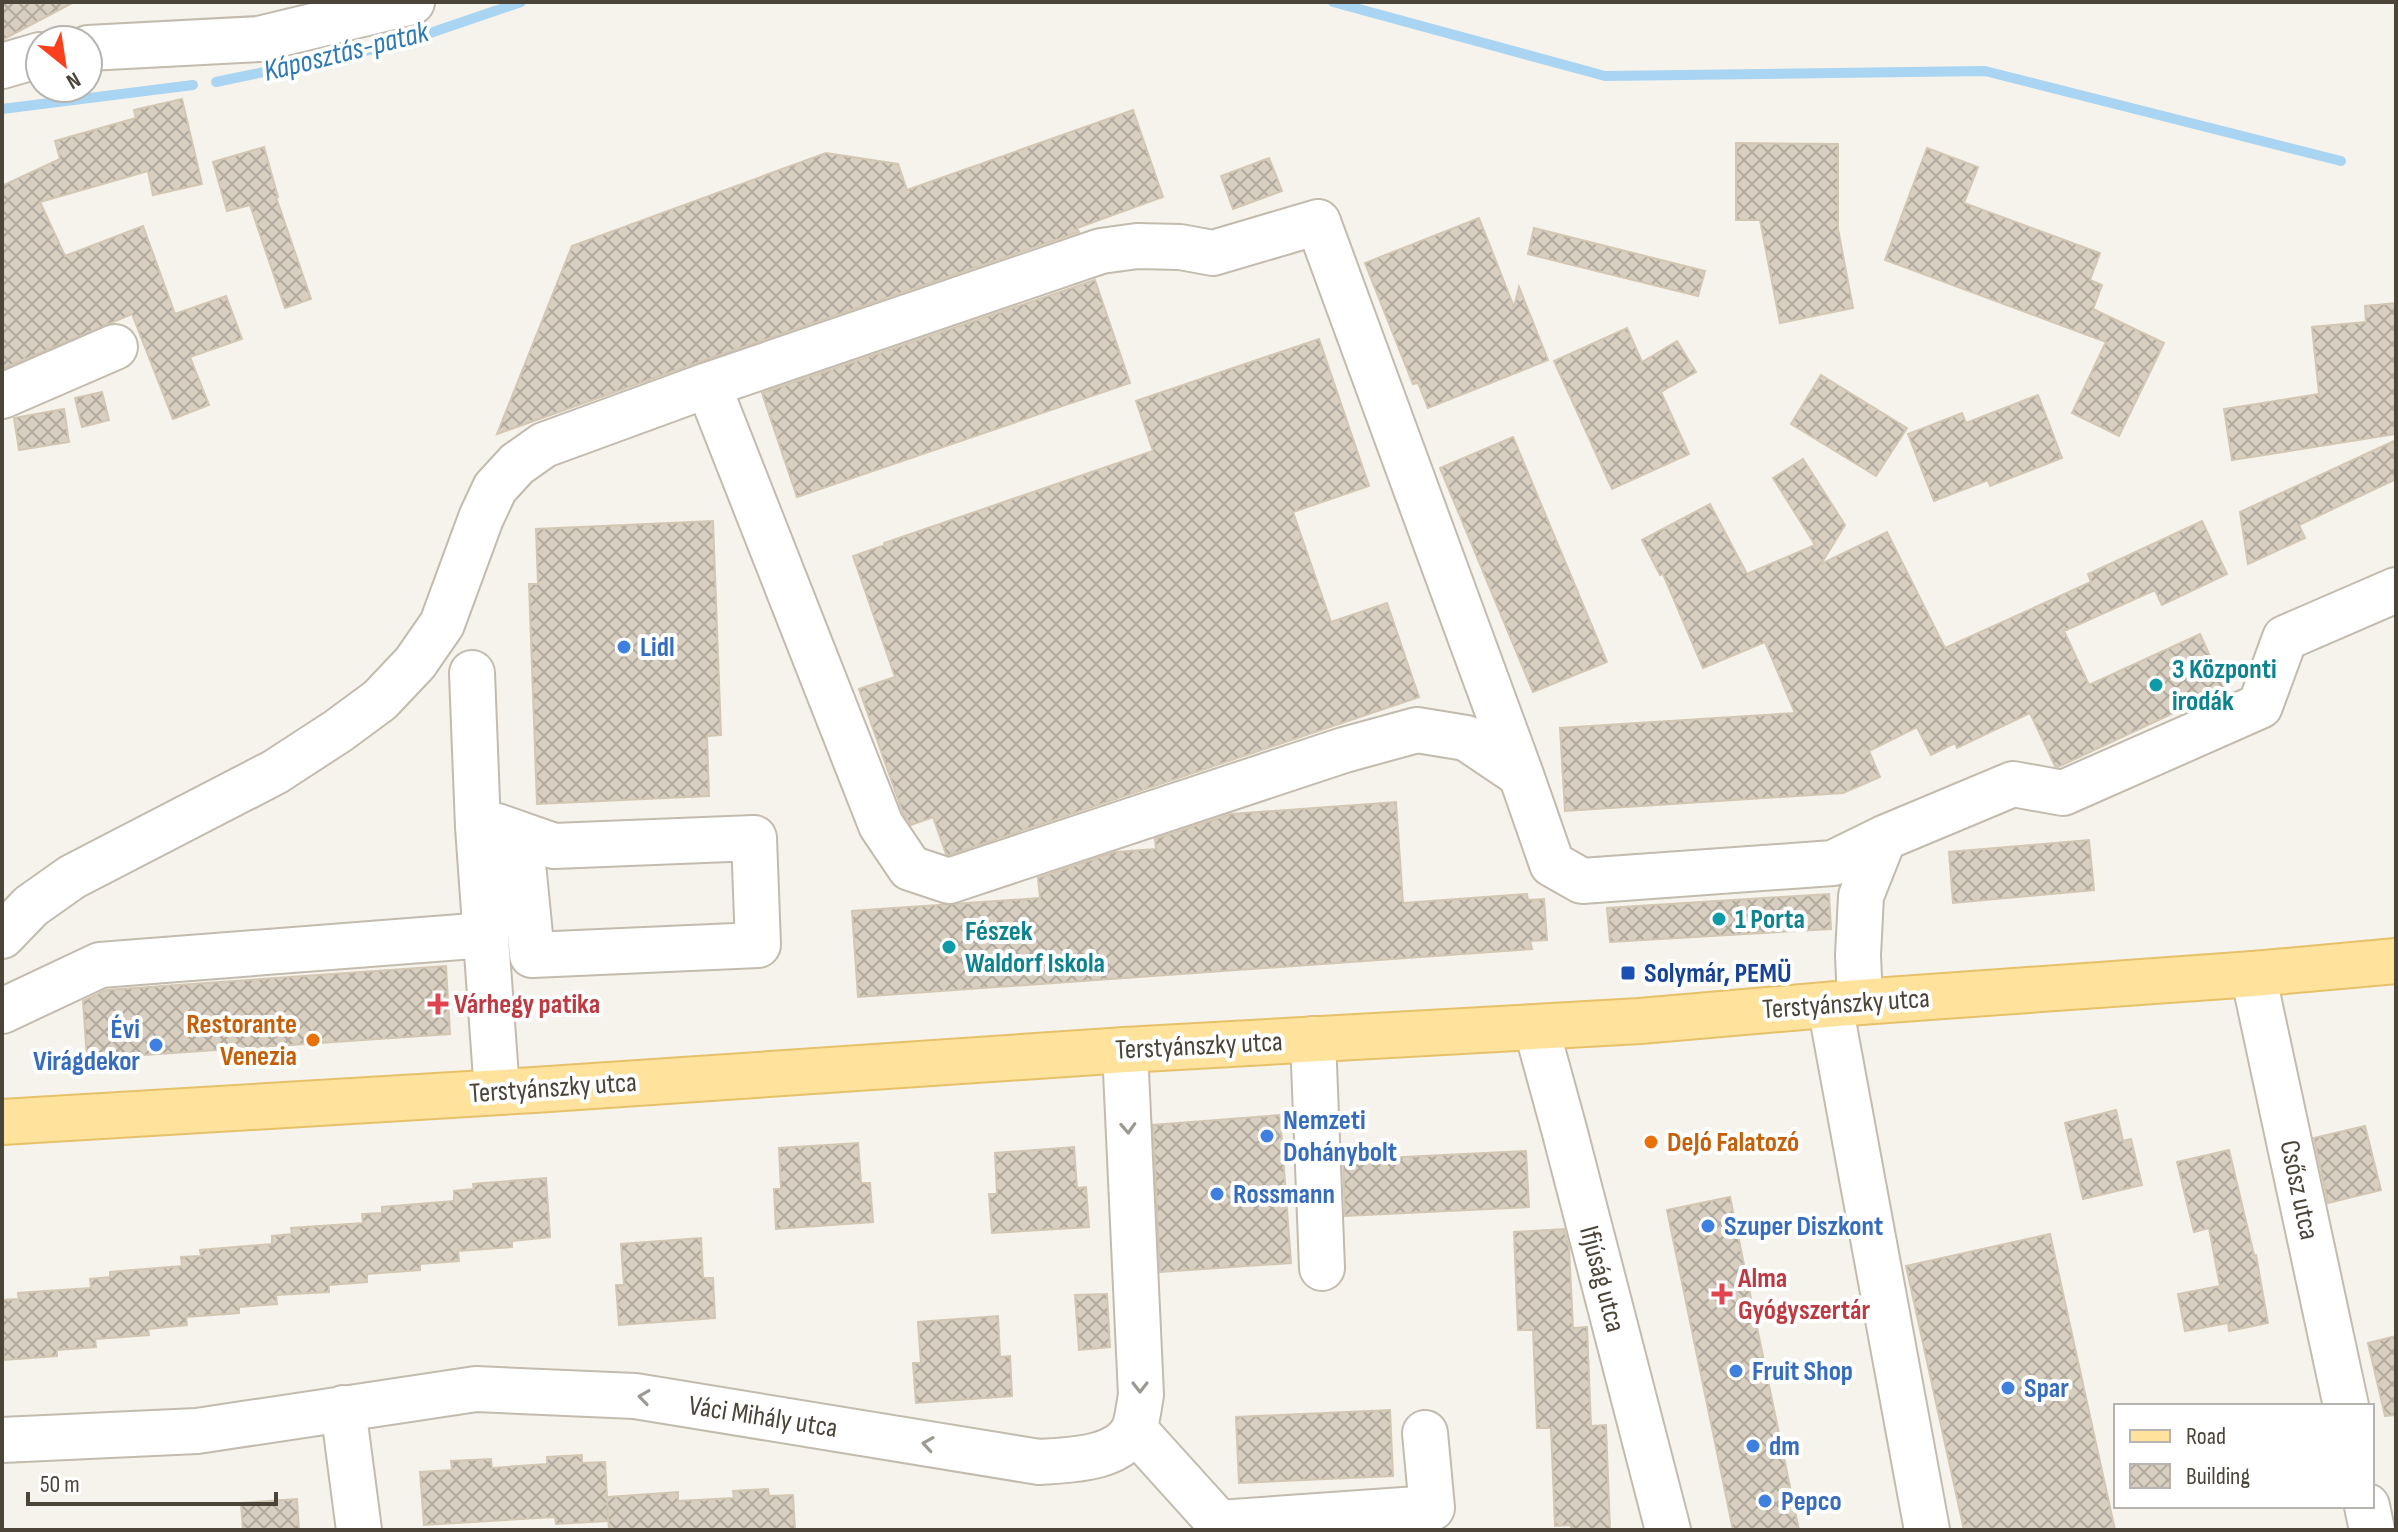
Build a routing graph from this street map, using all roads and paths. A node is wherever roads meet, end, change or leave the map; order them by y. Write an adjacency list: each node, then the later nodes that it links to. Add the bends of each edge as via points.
1 (412, 2): 2 (street, via 259,39)
2 (104, 47)
3 (24, 60): 4 (street)
4 (2, 66)
5 (115, 347): 7 (street)
6 (708, 385): 10 (street, via 881,825 910,868 949,881 1417,730 1466,738); 10 (street, via 1101,251 1137,246 1213,253 1318,222); 15 (street, via 544,445 517,464 490,498 442,624 380,700 275,772 72,877 31,906)
7 (2, 396)
8 (2396, 590): 13 (street, via 2285,638 2260,706 2063,793 2013,784)
9 (472, 673): 11 (street)
10 (1521, 775): 13 (street, via 1552,864 1582,881 1833,863)
11 (478, 827): 12 (street, via 497,826); 14 (street)
12 (520, 834): 12 (street, via 554,846 754,838 758,945 532,955)
13 (1884, 838): 18 (street, via 1861,896 1858,955)
14 (486, 935): 19 (street, via 100,965); 23 (street)
15 (2, 936)
16 (2396, 961): 17 (main road, Terstyánszky utca)
17 (2253, 974): 18 (main road, Terstyánszky utca); 26 (street, Csősz utca)
18 (1845, 1004): 20 (main road, Terstyánszky utca); 34 (street)
19 (2, 1011)
20 (1536, 1027): 21 (main road, Terstyánszky utca); 33 (street, Ifjúság utca)
21 (1313, 1039): 22 (main road, Terstyánszky utca); 25 (street)
22 (1125, 1050): 23 (main road, Terstyánszky utca); 28 (street, one-way to 28, via 1141,1395)
23 (497, 1092): 24 (main road, Terstyánszky utca)
24 (2, 1122)
25 (1322, 1268)
26 (2346, 1404)
27 (343, 1408): 28 (street, Váci Mihály utca, one-way to 27, via 1117,1448 1084,1459 1039,1462 635,1396 476,1389); 30 (street, Váci Mihály utca, via 197,1431); 32 (street)
28 (1134, 1429): 29 (street, via 1219,1523 1432,1508)
29 (1425, 1433)
30 (2, 1440)
31 (2367, 1508): 35 (street)
32 (359, 1530)
33 (1668, 1530)
34 (1927, 1530)
35 (2372, 1530)

